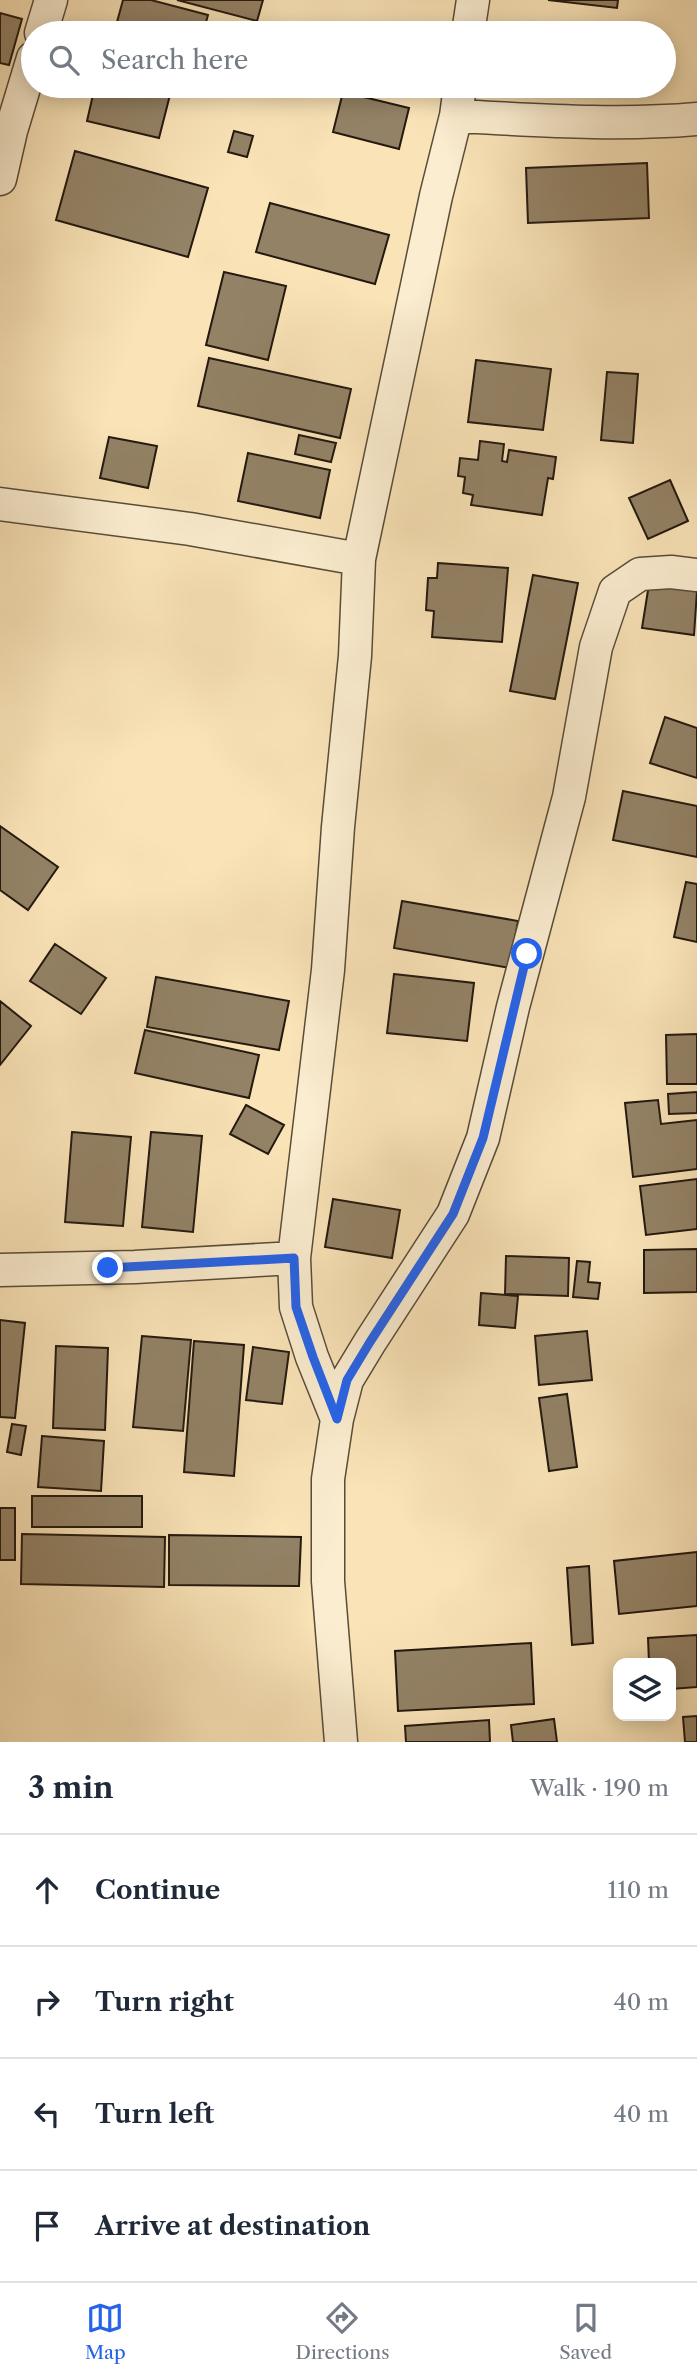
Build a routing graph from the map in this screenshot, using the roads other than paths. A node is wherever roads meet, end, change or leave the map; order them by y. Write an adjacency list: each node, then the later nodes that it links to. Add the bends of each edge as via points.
1 (51, 0): 3 (street)
2 (472, 0): 4 (street)
3 (45, 21)
4 (469, 21)
5 (21, 90): 8 (street)
6 (458, 101): 7 (street, via 571,122); 11 (street)
7 (697, 118)
8 (6, 129): 9 (street)
9 (0, 179)
10 (0, 504): 11 (street, via 190,529)
11 (359, 559): 13 (street, via 328,970)
12 (697, 575): 15 (street, via 640,574 615,591 596,648 569,797 483,1138 453,1214 347,1380)
13 (294, 1258): 14 (street); 15 (street, via 296,1307)
14 (0, 1270)
15 (337, 1419): 16 (street, via 328,1479 328,1581)
16 (341, 1742)

